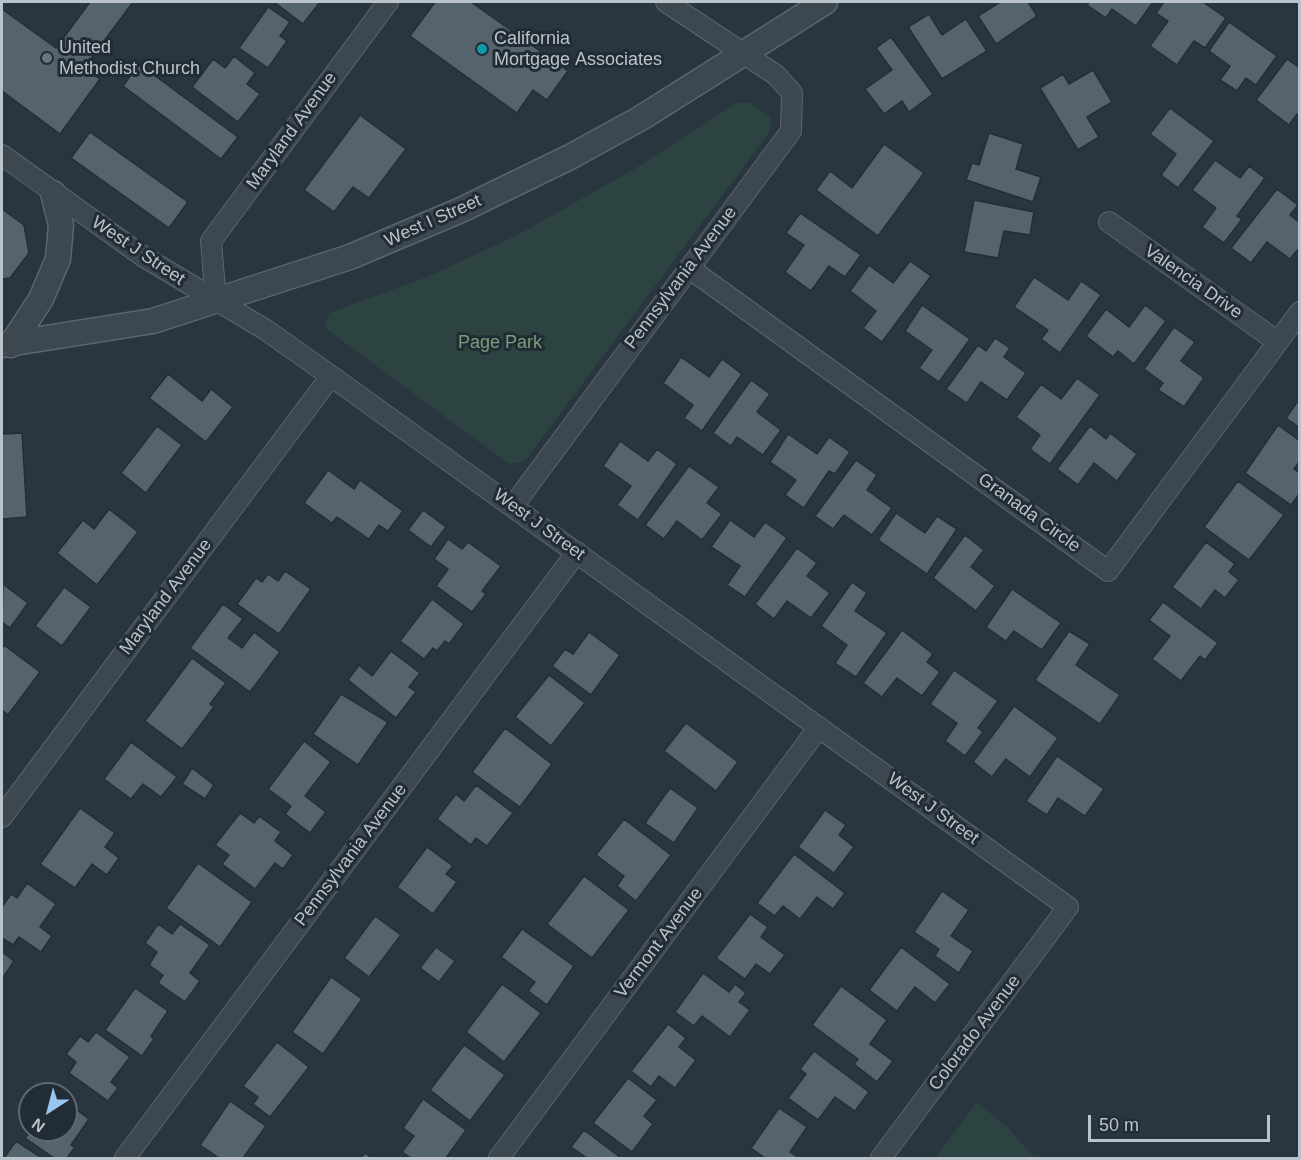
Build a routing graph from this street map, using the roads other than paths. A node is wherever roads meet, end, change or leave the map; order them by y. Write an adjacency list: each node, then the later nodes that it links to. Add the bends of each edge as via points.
1 (388, 2): 9 (street, Maryland Avenue, via 211,241)
2 (666, 2): 4 (street)
3 (825, 2): 4 (street, West I Street)
4 (743, 55): 8 (street, Pennsylvania Avenue, via 776,75 792,93 791,131); 9 (street, West I Street, via 601,140 461,210 350,257)
5 (2, 155): 6 (street, West J Street)
6 (53, 193): 9 (street, West J Street); 12 (street, via 61,225 58,259 41,299)
7 (1109, 222): 11 (street, Valencia Drive)
8 (689, 268): 11 (street, Granada Circle, via 1108,571); 14 (street, Pennsylvania Avenue)
9 (216, 302): 12 (street, West I Street, via 153,321); 13 (street, West J Street, via 266,330)
10 (1299, 312): 11 (street, Granada Circle)
11 (1278, 342)
12 (6, 345)
13 (331, 376): 14 (street, West J Street); 17 (street, Maryland Avenue)
14 (513, 506): 15 (street, West J Street)
15 (577, 552): 16 (street, West J Street); 19 (street, Pennsylvania Avenue)
16 (819, 727): 18 (street, West J Street); 20 (street, Vermont Avenue)
17 (2, 817)
18 (1068, 907): 21 (street, Colorado Avenue)
19 (125, 1158)
20 (499, 1158)
21 (881, 1158)

